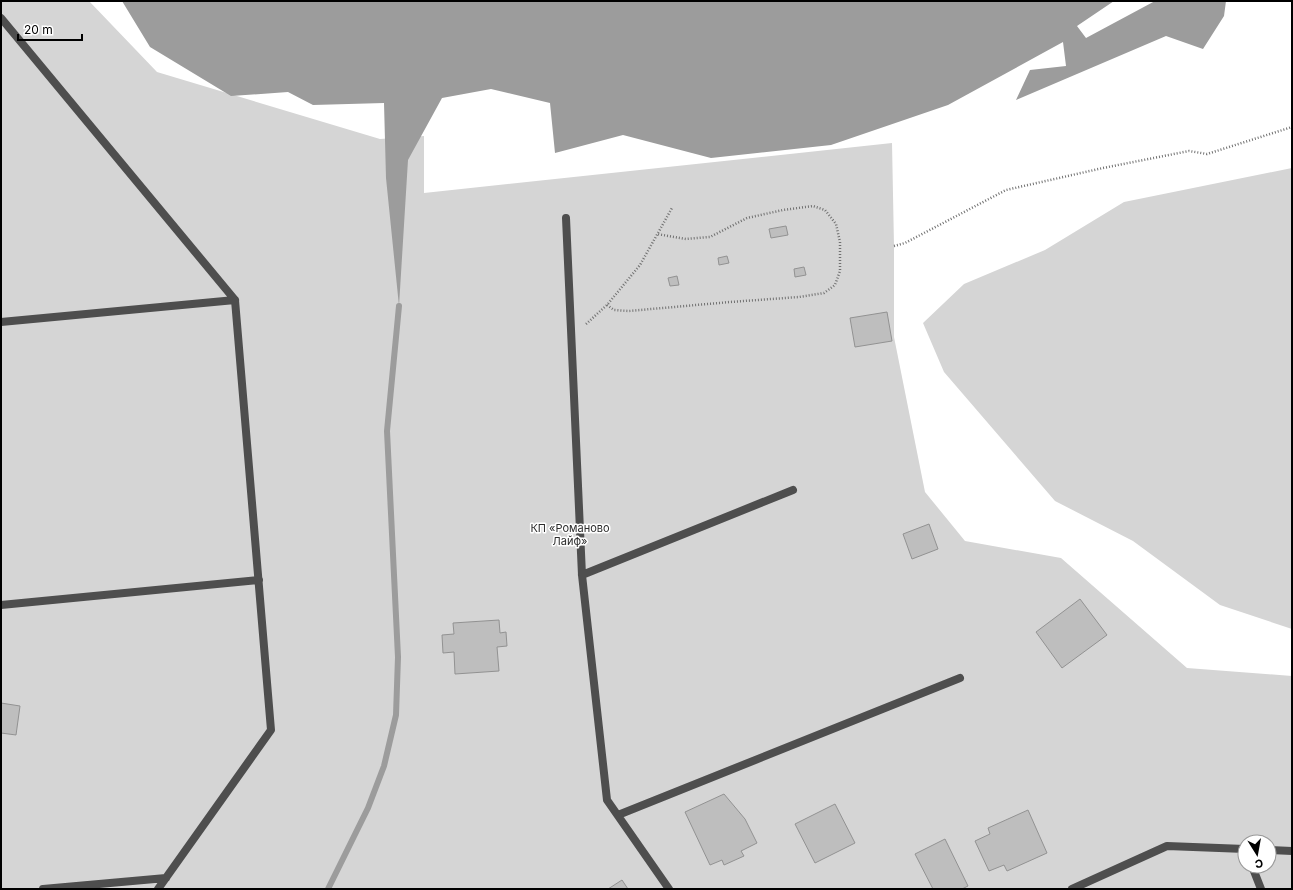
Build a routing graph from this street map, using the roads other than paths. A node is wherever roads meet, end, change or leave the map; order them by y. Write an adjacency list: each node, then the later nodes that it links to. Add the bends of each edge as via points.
1 (1, 18): 3 (street)
2 (566, 218): 6 (street)
3 (235, 300): 4 (street); 7 (street)
4 (1, 322)
5 (793, 490): 6 (street)
6 (582, 575): 10 (street, via 607,800)
7 (258, 580): 8 (street); 15 (street, via 272,730)
8 (1, 605)
9 (960, 678): 10 (street)
10 (618, 815): 18 (street)
11 (1237, 849): 19 (street, via 1167,846)
12 (1277, 850): 13 (street)
13 (1292, 851)
14 (1255, 874): 20 (street)
15 (166, 878): 16 (street); 17 (street)
16 (43, 889)
17 (158, 889)
18 (668, 889)
19 (1072, 889)
20 (1261, 889)

